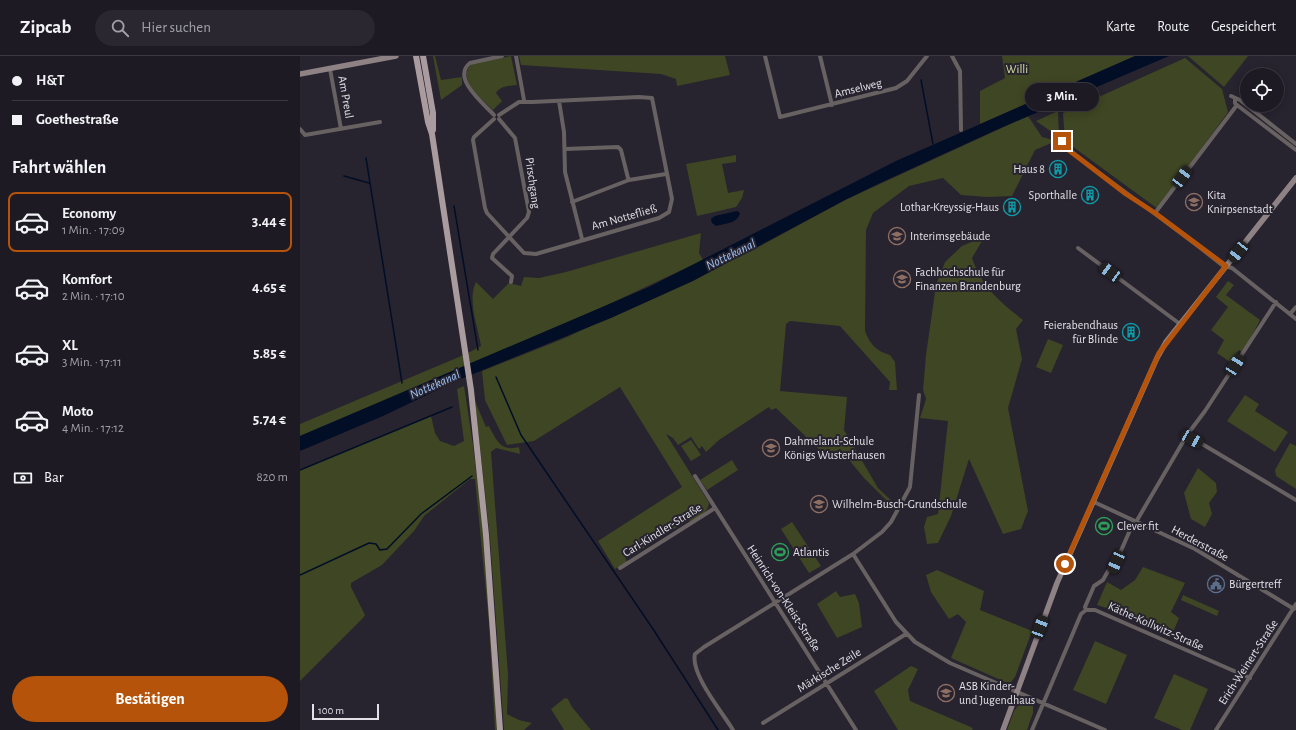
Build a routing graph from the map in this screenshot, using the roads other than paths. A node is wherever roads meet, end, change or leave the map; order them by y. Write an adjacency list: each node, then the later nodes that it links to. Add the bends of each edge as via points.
1 (396, 56): 10 (main road)
2 (416, 56): 23 (main road)
3 (423, 56): 23 (main road, via 433,113)
4 (502, 56): 18 (street, Pirschgang, via 470,63 466,65 464,75 464,80 470,88)
5 (516, 56): 13 (street)
6 (765, 56): 16 (street, Amselweg, via 780,117)
7 (820, 56): 16 (street)
8 (927, 56): 16 (street, Amselweg, via 901,86)
9 (952, 56): 22 (street, via 960,71)
10 (330, 69): 11 (main road); 21 (street, Am Preul)
11 (300, 74)
12 (1231, 96): 14 (street)
13 (524, 100): 15 (street, Am Nottefließ); 18 (street, Am Nottefließ)
14 (1235, 100): 17 (street); 25 (street, via 1240,100)
15 (559, 101): 26 (street); 28 (street, Am Nottefließ, via 652,98)
16 (832, 105)
17 (1237, 105): 27 (street); 32 (street)
18 (497, 117): 33 (street, Pirschgang, via 515,138 528,212 527,218); 33 (street, Am Nottefließ, via 473,140 485,208)
19 (380, 122): 21 (street, Am Preul)
20 (300, 129): 21 (street, Am Preul, via 305,135)
21 (341, 129)
22 (961, 130)
23 (432, 134): 62 (main road, via 471,390 486,535)
24 (1062, 141): 32 (street, via 1066,148 1120,190)
25 (1296, 144)
26 (566, 149): 30 (street, via 618,147); 31 (street, via 566,172)
27 (1296, 150)
28 (666, 174): 30 (street); 34 (street, Am Nottefließ, via 672,206 665,216)
29 (1296, 178): 36 (main road)
30 (629, 180): 31 (street)
31 (572, 202): 34 (street)
32 (1155, 213): 36 (street)
33 (508, 237): 34 (street, Am Nottefließ, via 524,253 529,254); 37 (street, Pirschgang, via 492,258 512,276)
34 (582, 239)
35 (1078, 248): 42 (street)
36 (1226, 266): 38 (street); 42 (main road)
37 (511, 282)
38 (1276, 302): 40 (street); 44 (street, via 1205,412)
39 (1296, 307): 40 (street)
40 (1290, 314): 41 (street)
41 (1296, 319)
42 (1180, 324): 47 (main road, via 1156,358)
43 (920, 395): 50 (street, via 909,491 899,510 882,532)
44 (1187, 435): 46 (street); 49 (street)
45 (695, 476): 48 (street, Heinrich-von-Kleist-Straße)
46 (1296, 500)
47 (1094, 502): 49 (street, Herderstraße); 59 (main road, via 1057,583)
48 (715, 508): 51 (street, Carl-Kindler-Straße); 52 (street, Heinrich-von-Kleist-Straße)
49 (1135, 522): 54 (street, Herderstraße, via 1195,549); 55 (street, via 1113,569 1094,586)
50 (853, 554): 52 (street); 56 (street)
51 (620, 568)
52 (775, 602): 58 (street, Heinrich-von-Kleist-Straße); 63 (street, via 700,650 695,656 699,676)
53 (1296, 604): 54 (street, Erich-Weinert-Straße)
54 (1294, 608): 57 (street, Erich-Weinert-Straße)
55 (1086, 610): 57 (street, Käthe-Kollwitz-Straße, via 1095,610); 60 (street, via 1081,614)
56 (906, 634): 58 (street, Märkische Zeile); 59 (street, via 943,660)
57 (1250, 678): 68 (street, Erich-Weinert-Straße)
58 (826, 683): 61 (street, Märkische Zeile); 64 (street, Heinrich-von-Kleist-Straße)
59 (1017, 691): 60 (street); 65 (main road)
60 (1043, 702): 66 (street); 67 (street)
61 (763, 723)
62 (500, 730)
63 (733, 730)
64 (856, 730)
65 (1003, 730)
66 (1032, 730)
67 (1105, 730)
68 (1216, 730)

